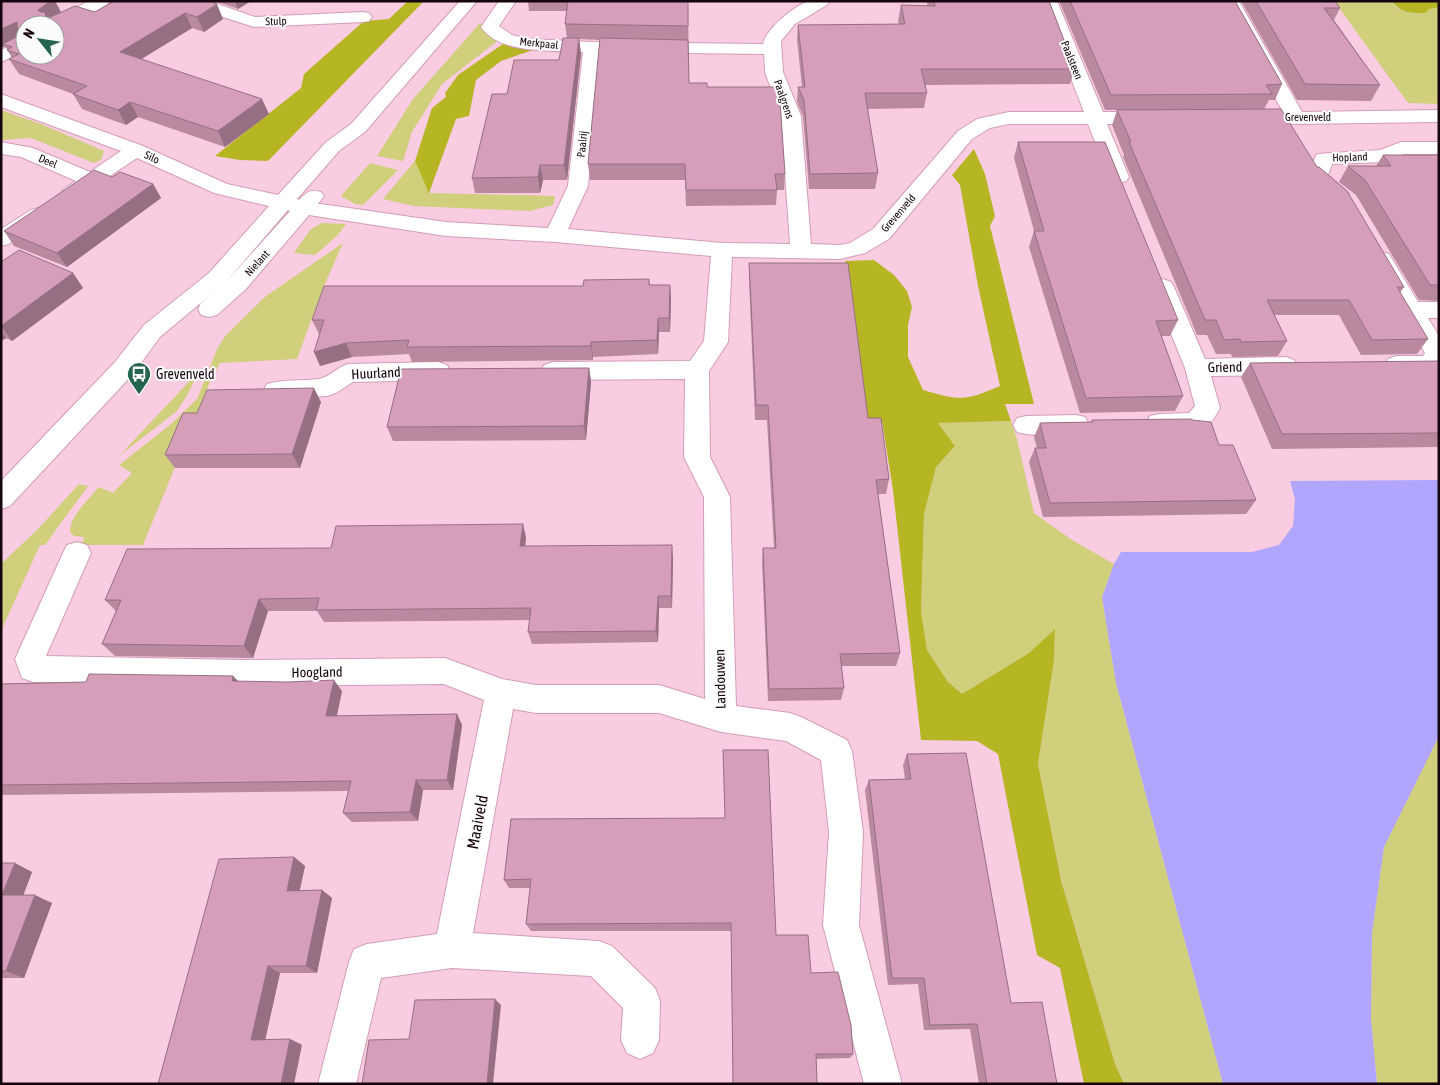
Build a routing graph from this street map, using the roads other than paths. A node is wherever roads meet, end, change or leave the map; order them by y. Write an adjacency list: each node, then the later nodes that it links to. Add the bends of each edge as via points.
1 (101, 1): 9 (street)
2 (192, 1): 10 (street, Stulp, via 254,22)
3 (469, 1): 27 (street, Nielant, via 358,128 354,148)
4 (508, 1): 12 (street, Merkpaal, via 490,27 506,39 528,44)
5 (822, 1): 14 (street, Paalgrens, via 789,20 772,42)
6 (1049, 1): 18 (street, Paalsteen)
7 (1230, 1): 21 (street)
8 (59, 6): 9 (street)
9 (83, 12): 11 (street)
10 (363, 17)
11 (65, 22)
12 (592, 47): 14 (street, Merkpaal); 29 (street, Paalrij, via 578,186)
13 (15, 49): 15 (street)
14 (773, 49): 33 (street, Paalgrens, via 774,72 791,116)
15 (1, 57)
16 (1, 100): 24 (street, Silo)
17 (1439, 116): 21 (street, Grevenveld)
18 (1096, 118): 19 (street, Grevenveld); 26 (street); 33 (street, Grevenveld, via 1009,118 984,123 965,135 881,234 857,248 840,252)
19 (1175, 118)
20 (1225, 118): 21 (street, Grevenveld)
21 (1296, 118)
22 (1, 148): 25 (street, Deel, via 26,152)
23 (1439, 148): 28 (street, Hopland, via 1401,148 1383,156 1324,158 1317,176)
24 (136, 150): 25 (street); 27 (street, Silo, via 221,189)
25 (92, 180): 30 (street)
26 (1126, 193)
27 (293, 206): 29 (street, Grevenveld, via 446,229); 47 (street, Nielant, via 238,284 200,316 124,368)
28 (1352, 210)
29 (555, 236): 32 (street, Grevenveld)
30 (1, 240)
31 (1372, 243): 35 (street)
32 (722, 250): 33 (street, Grevenveld); 40 (street, via 716,342)
33 (801, 251)
34 (1155, 266): 39 (street, Griend)
35 (1412, 310): 36 (street); 37 (street, via 1438,353 1430,364)
36 (1439, 310)
37 (1372, 365)
38 (1304, 366): 39 (street, Griend)
39 (1197, 368): 44 (street, Griend, via 1208,408 1195,422)
40 (697, 370): 42 (street); 50 (street, Landouwen, via 697,457 717,497)
41 (461, 371): 43 (street, Huurland, via 348,372 327,387)
42 (530, 371)
43 (258, 391)
44 (1135, 423)
45 (1096, 424): 46 (street)
46 (1026, 425)
47 (1, 499)
48 (78, 553): 49 (street, Hoogland, via 30,659 33,669 242,673 445,671)
49 (501, 693): 50 (street, Hoogland, via 536,699 659,699); 51 (street, Maaiveld)
50 (721, 718): 54 (street, Landouwen, via 790,727 836,751 846,832 842,925)
51 (452, 950): 52 (street, via 599,959 642,1001); 53 (street, via 367,962)
52 (640, 1040)
53 (337, 1084)
54 (882, 1084)

